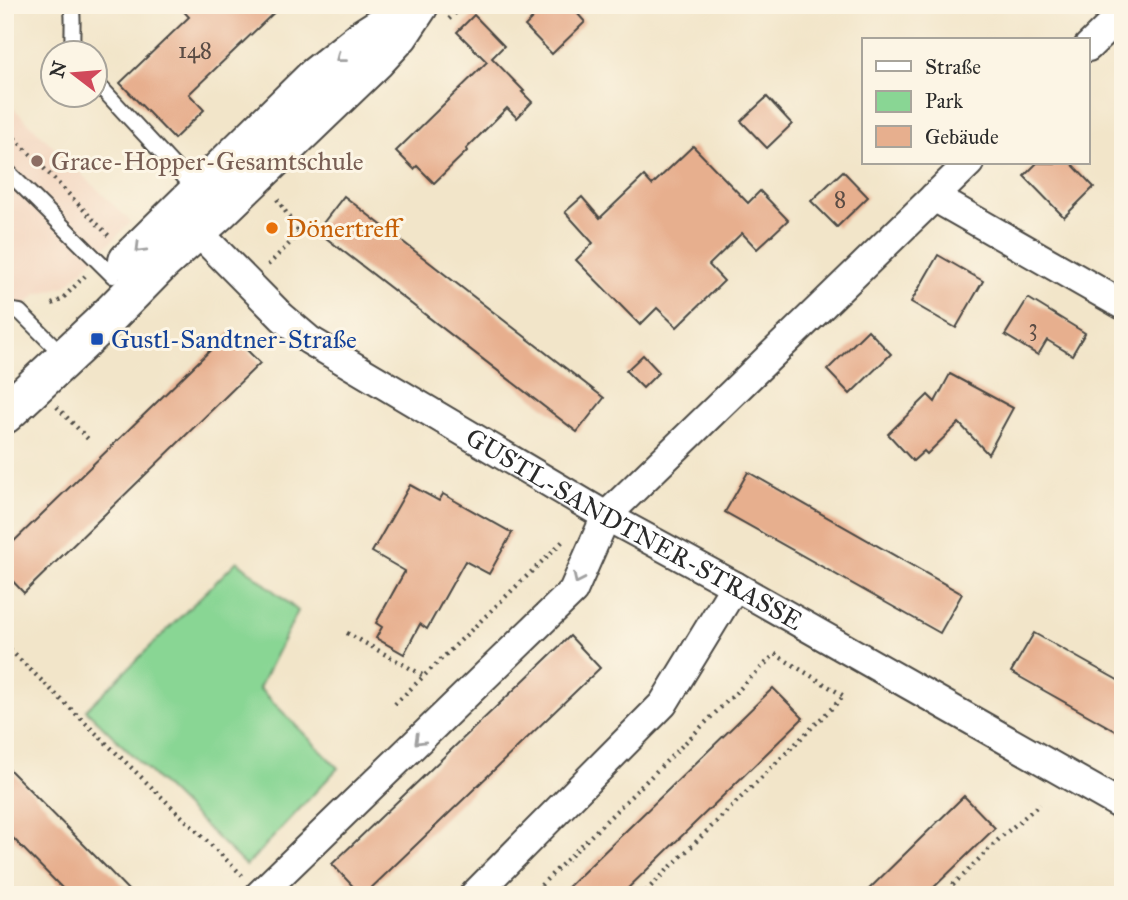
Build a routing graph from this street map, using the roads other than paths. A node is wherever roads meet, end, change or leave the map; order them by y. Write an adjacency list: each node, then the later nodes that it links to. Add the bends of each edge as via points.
1 (71, 5): 4 (lane)
2 (417, 5): 10 (main road, via 365,37 316,76)
3 (1123, 13): 5 (street)
4 (71, 38)
5 (1090, 45)
6 (108, 98): 10 (lane)
7 (968, 164): 9 (street)
8 (5, 169): 11 (lane)
9 (934, 197): 12 (street); 17 (street)
10 (197, 211): 11 (main road, one-way to 11); 14 (main road, via 162,262); 17 (street, GUSTL-SANDTNER-STRASSE, via 249,284 309,340)
11 (104, 264): 14 (main road)
12 (1123, 305)
13 (5, 310): 14 (lane, via 20,312)
14 (55, 333): 15 (main road); 16 (main road)
15 (5, 379)
16 (5, 414)
17 (606, 516): 18 (street, GUSTL-SANDTNER-STRASSE); 20 (street, one-way to 20, via 573,591)
18 (735, 586): 19 (street, GUSTL-SANDTNER-STRASSE); 21 (street, via 663,704)
19 (1123, 806)
20 (260, 894)
21 (474, 895)

